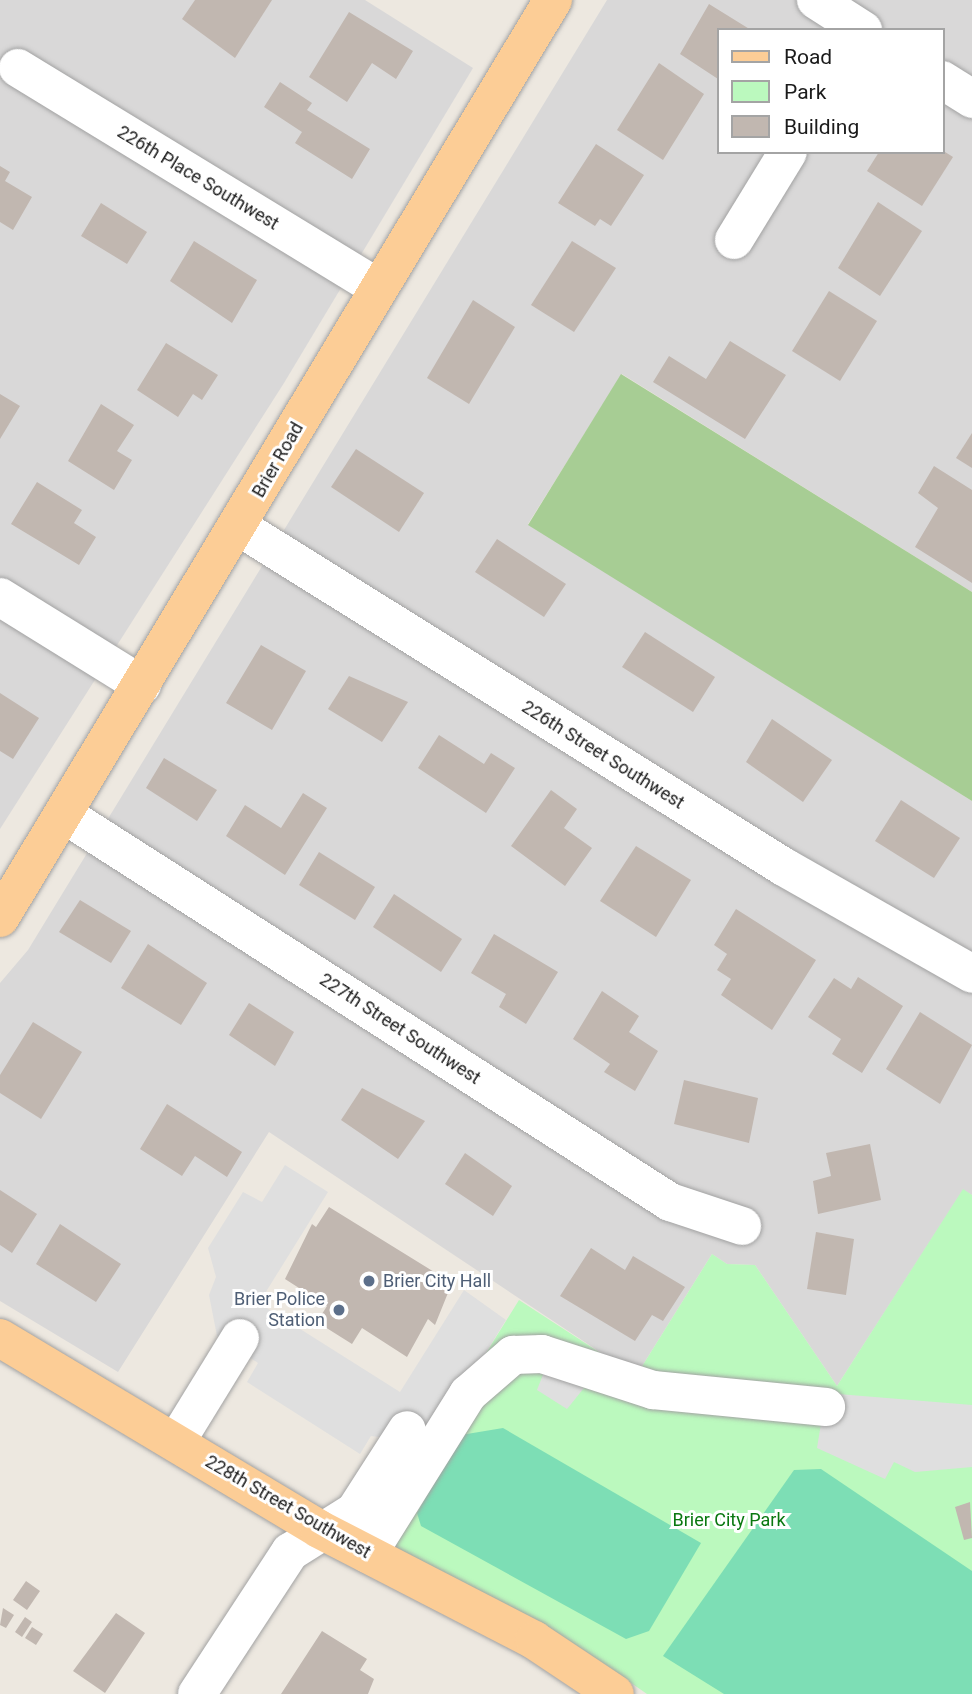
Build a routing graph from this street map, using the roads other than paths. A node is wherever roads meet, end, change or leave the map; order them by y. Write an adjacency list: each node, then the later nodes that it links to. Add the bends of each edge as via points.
1 (553, 0): 9 (main road, Brier Road)
2 (816, 0): 3 (street)
3 (860, 28)
4 (18, 68): 9 (street, 226th Place Southwest)
5 (944, 81): 6 (street)
6 (972, 99)
7 (787, 154): 8 (street)
8 (734, 240)
9 (378, 288): 10 (main road, Brier Road)
10 (239, 527): 12 (main road, Brier Road); 15 (street, 226th Street Southwest, via 783,867)
11 (0, 597): 12 (street)
12 (142, 685): 13 (main road, Brier Road)
13 (65, 816): 14 (main road, Brier Road); 16 (street, 227th Street Southwest, via 670,1202)
14 (0, 918)
15 (972, 975)
16 (742, 1226)
17 (0, 1338): 21 (main road, 228th Street Southwest)
18 (240, 1338): 21 (street)
19 (826, 1407): 23 (street, via 653,1390 542,1354 513,1355 468,1394)
20 (407, 1430): 22 (street, via 355,1511)
21 (176, 1442): 22 (main road, 228th Street Southwest)
22 (319, 1529): 23 (main road, 228th Street Southwest); 24 (street, via 290,1552)
23 (368, 1554): 25 (main road, 228th Street Southwest, via 534,1640)
24 (197, 1694)
25 (615, 1694)

